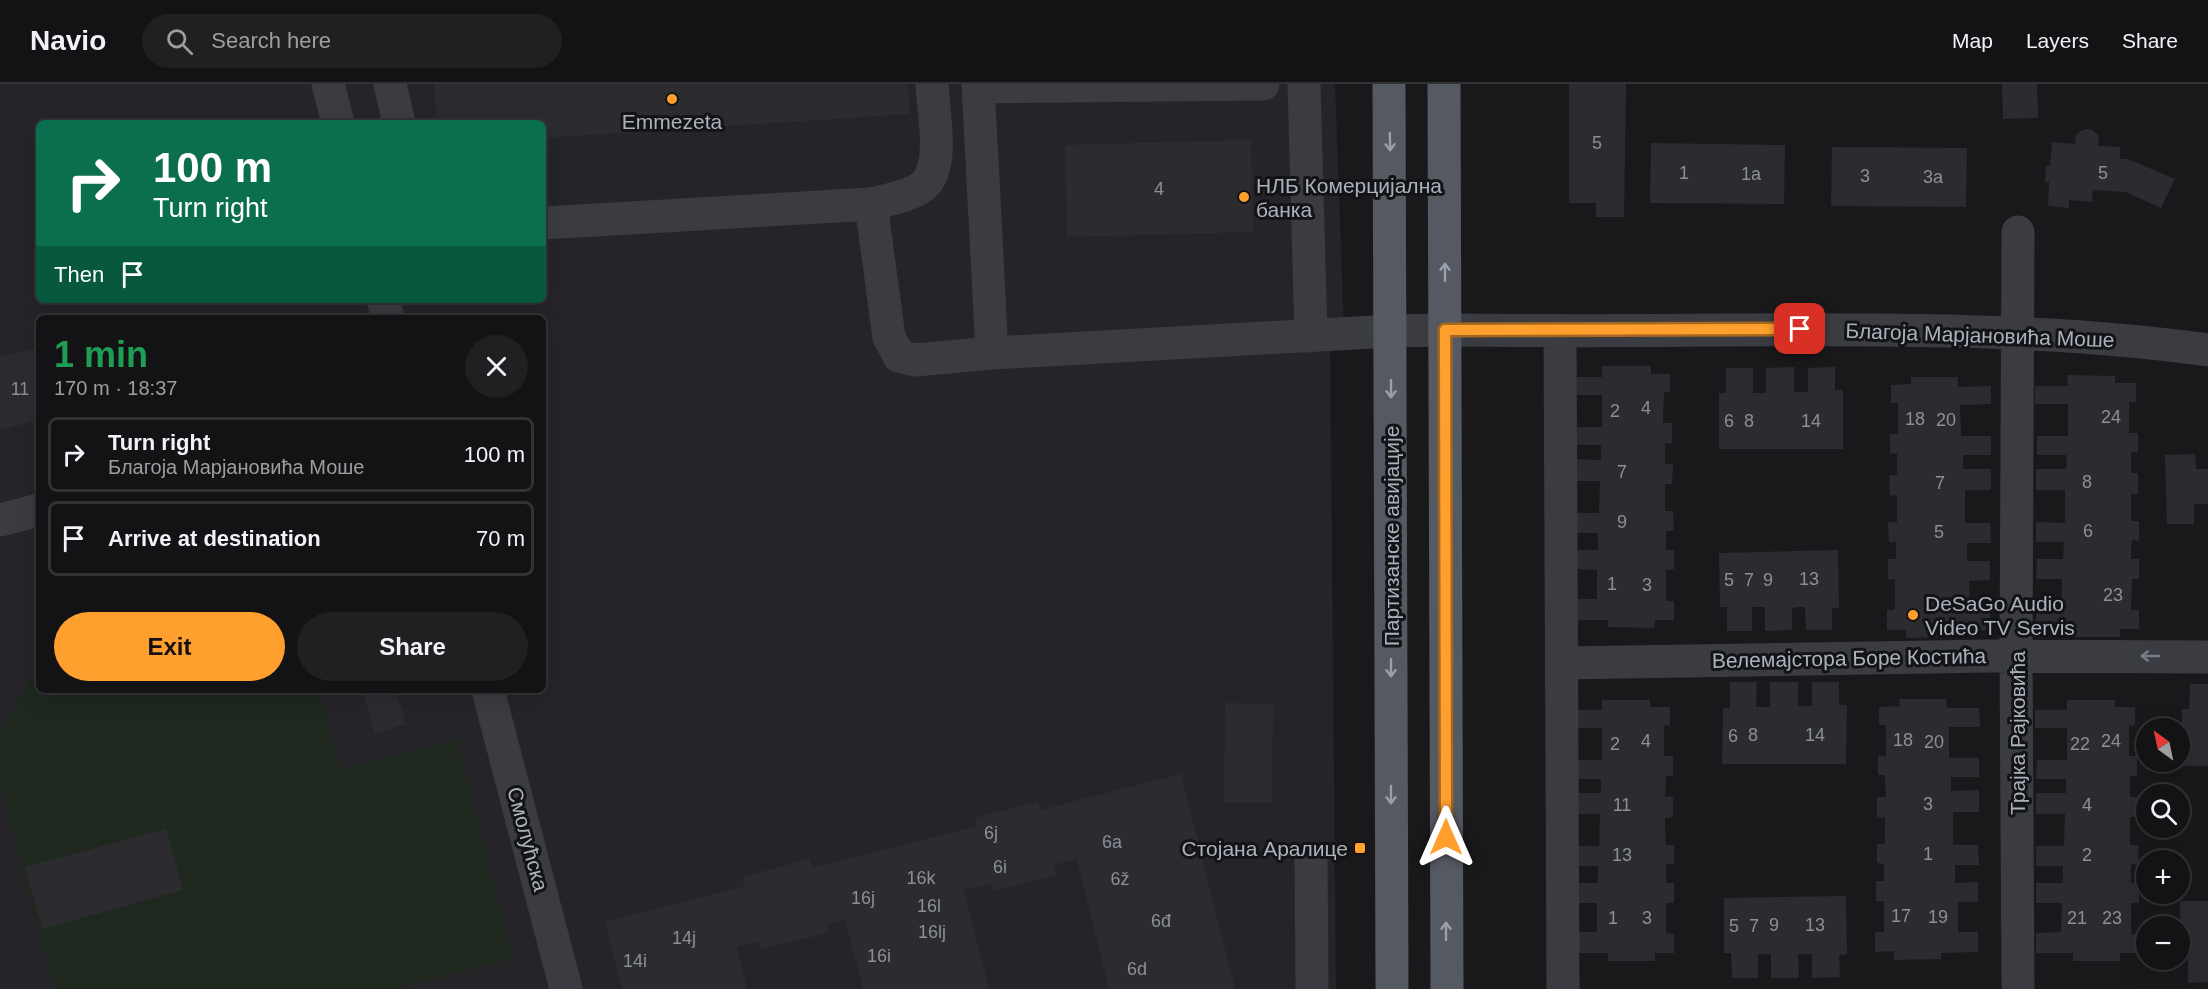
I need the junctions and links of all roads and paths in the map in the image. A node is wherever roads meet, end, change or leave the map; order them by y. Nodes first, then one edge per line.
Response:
1 (328, 84) edge
2 (390, 84) edge
3 (932, 84) edge
4 (1210, 84) edge
5 (1229, 84) edge
6 (1263, 84) edge
7 (1304, 84) edge
8 (1389, 84) edge
9 (1444, 84) edge
10 (1062, 85) edge
11 (978, 86) edge
12 (337, 120) edge
13 (398, 120) edge
14 (871, 204) junction
15 (546, 223) edge
16 (2018, 232) dead end
17 (1445, 330) junction
18 (1390, 331) junction
19 (1560, 332) junction
20 (2017, 333) junction
21 (1311, 336) junction
22 (2208, 350) edge
23 (993, 353) junction
24 (36, 511) edge
25 (0, 520) edge
26 (2016, 656) junction
27 (2208, 657) edge
28 (1562, 663) junction
29 (489, 693) edge
30 (1311, 860) dead end
31 (566, 989) edge
32 (1312, 989) edge
33 (1392, 989) edge
34 (1447, 989) edge
35 (1563, 989) edge
36 (2018, 989) edge

1 - 12 street
2 - 13 street
3 - 14 street
4 - 5 street
4 - 10 street
5 - 6 street
7 - 21 street
8 -> 18 main road, Партизанске авијације
17 -> 9 main road
10 - 11 street
11 - 23 street
14 - 15 street
14 - 23 street, Благоја Марјановића Моше
16 - 20 street, Трајка Рајковића
17 - 18 street, Благоја Марјановића Моше
17 - 19 street, Благоја Марјановића Моше
34 -> 17 main road
18 - 21 street, Благоја Марјановића Моше
18 -> 33 main road, Партизанске авијације
19 - 20 street, Благоја Марјановића Моше
19 - 28 street
20 - 22 street, Благоја Марјановића Моше
20 - 26 street, Трајка Рајковића
21 - 23 street, Благоја Марјановића Моше
24 - 25 street
27 -> 26 street, Велемајстора Боре Костића
26 - 28 street, Велемајстора Боре Костића
26 - 36 street, Трајка Рајковића
28 - 35 street
29 - 31 street, Смолућска
30 - 32 street

